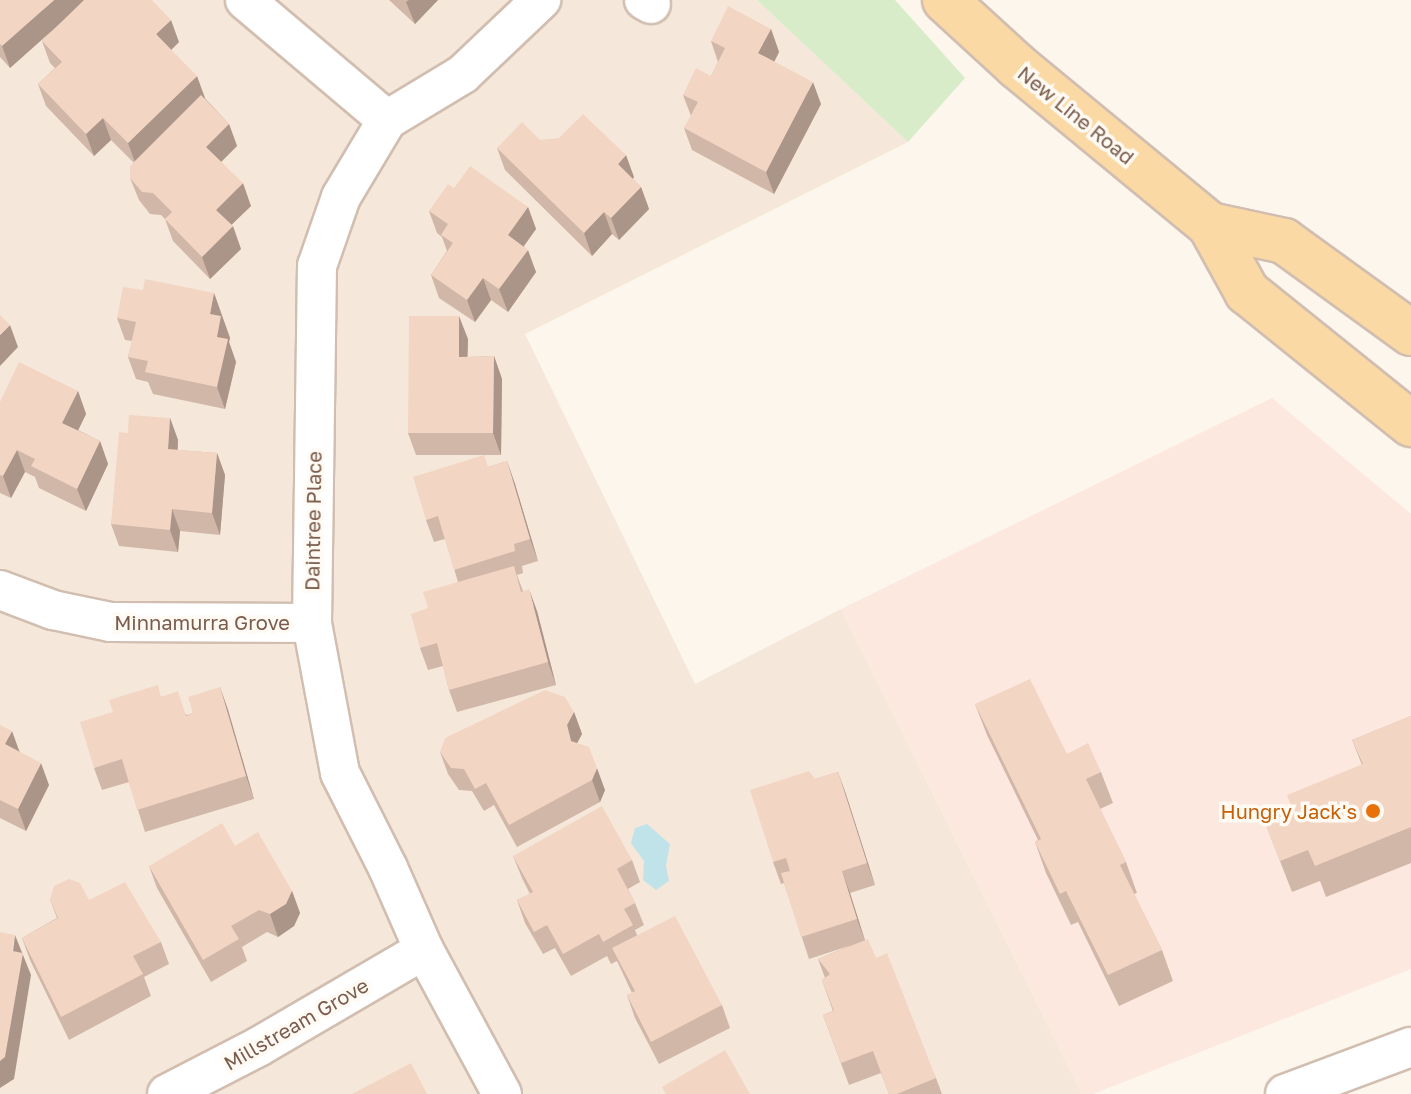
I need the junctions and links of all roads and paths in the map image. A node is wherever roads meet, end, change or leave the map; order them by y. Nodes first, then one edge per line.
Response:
1 (245, 0) edge
2 (541, 0) edge
3 (945, 0) edge
4 (387, 120) junction
5 (1210, 225) junction
6 (1411, 333) edge
7 (1411, 424) edge
8 (0, 590) edge
9 (312, 623) junction
10 (424, 950) junction
11 (1411, 1047) edge
12 (167, 1094) edge
13 (502, 1094) edge
14 (1285, 1094) edge

1 - 4 street
2 - 4 street, Daintree Place
3 - 5 main road, New Line Road
4 - 9 street, Daintree Place
5 - 6 main road, New Line Road
5 - 7 main road, New Line Road
8 - 9 street, Minnamurra Grove
9 - 10 street, Daintree Place
10 - 12 street, Millstream Grove
10 - 13 street, Daintree Place
11 - 14 street

